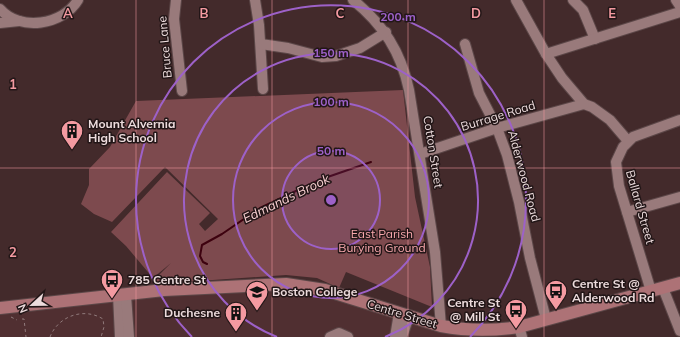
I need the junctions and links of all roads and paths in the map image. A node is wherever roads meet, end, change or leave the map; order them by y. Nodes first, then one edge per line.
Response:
1 (78, 0) edge
2 (176, 0) edge
3 (255, 0) edge
4 (353, 0) edge
5 (516, 0) edge
6 (573, 0) edge
7 (676, 0) edge
8 (680, 6) edge
9 (0, 9) edge
10 (680, 12) edge
11 (19, 21) junction
12 (0, 23) edge
13 (386, 32) junction
14 (595, 39) junction
15 (261, 44) junction
16 (465, 44) dead end
17 (546, 54) junction
18 (263, 89) dead end
19 (182, 91) dead end
20 (584, 104) junction
21 (680, 120) edge
22 (498, 128) junction
23 (628, 141) junction
24 (420, 154) junction
25 (680, 197) edge
26 (627, 212) junction
27 (680, 283) edge
28 (663, 288) junction
29 (651, 291) junction
30 (122, 295) junction
31 (4, 311) edge
32 (406, 316) junction
33 (22, 319) dead end
34 (546, 319) junction
35 (17, 320) dead end
36 (441, 326) junction
37 (680, 331) edge
38 (521, 332) edge
39 (26, 337) edge
40 (50, 337) edge
41 (101, 337) edge
42 (120, 337) edge
43 (129, 337) edge
44 (330, 337) edge
45 (348, 337) edge
46 (395, 337) edge
47 (402, 337) edge

1 - 11 street
2 - 19 street, Bruce Lane
3 - 15 street
4 - 13 street, Cotton Street
5 - 17 street
6 - 14 street
7 - 8 street
9 - 11 street
10 - 14 street
11 - 12 street
13 - 15 street
13 - 24 street, Cotton Street
14 - 17 street
15 - 18 street
16 - 22 street, Alderwood Road
17 - 20 street
20 - 22 street, Burrage Road
20 - 23 street
21 - 23 street, Ballard Street
22 - 24 street, Burrage Road
22 - 34 street, Alderwood Road
23 - 26 street, Ballard Street
24 - 36 street, Cotton Street
25 - 26 street
26 - 29 street, Ballard Street
27 - 28 main road, Centre Street
28 - 29 main road, Centre Street
28 - 37 street
29 - 34 main road, Centre Street
30 - 31 main road, Centre Street
30 - 32 main road, Centre Street
30 - 42 street
30 - 43 street
31 - 35 path
32 - 36 main road, Centre Street
32 - 46 street
32 - 47 street
33 - 39 path
34 - 38 main road, Centre Street
36 - 38 main road, Centre Street
40 - 41 path
44 - 45 street

